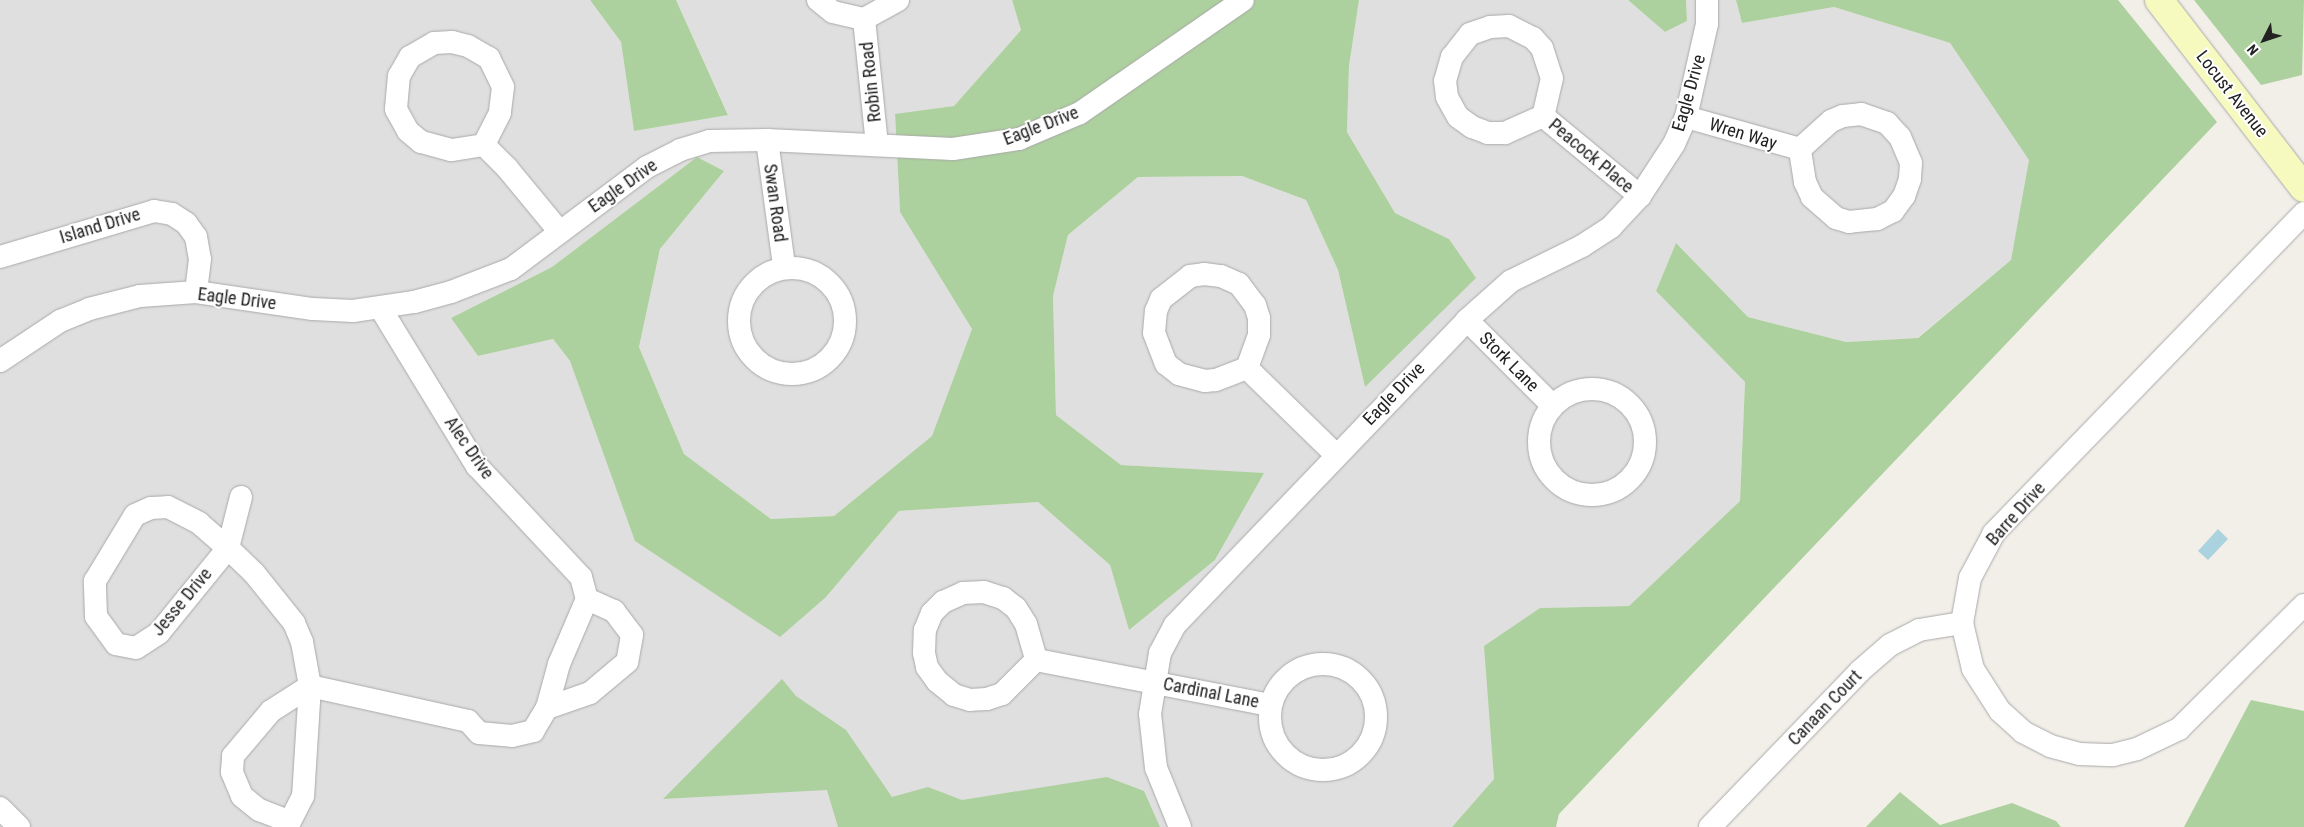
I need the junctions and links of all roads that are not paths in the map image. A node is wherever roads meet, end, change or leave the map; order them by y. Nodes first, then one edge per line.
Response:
1 (818, 0) edge
2 (898, 0) edge
3 (1243, 0) edge
4 (1707, 0) edge
5 (2159, 0) edge
6 (864, 18) junction
7 (1543, 116) junction
8 (1686, 116) junction
9 (767, 140) junction
10 (484, 145) junction
11 (877, 145) junction
12 (1800, 149) junction
13 (2304, 188) edge
14 (1640, 196) junction
15 (2304, 213) edge
16 (560, 232) junction
17 (0, 257) edge
18 (784, 266) junction
19 (196, 292) junction
20 (381, 309) junction
21 (1467, 320) junction
22 (0, 361) edge
23 (1247, 368) junction
24 (1552, 405) junction
25 (1335, 454) junction
26 (241, 497) dead end
27 (228, 548) junction
28 (587, 599) junction
29 (2304, 605) edge
30 (1962, 623) junction
31 (1036, 660) junction
32 (1153, 682) junction
33 (310, 686) junction
34 (1269, 704) junction
35 (547, 708) junction
36 (0, 808) edge
37 (287, 824) edge
38 (19, 827) edge
39 (1180, 827) edge
40 (1710, 827) edge

1 - 6 street, Robin Road
2 - 6 street, Robin Road
3 - 11 street, Eagle Drive
4 - 8 street, Eagle Drive
5 - 13 street, Locust Avenue
6 - 11 street, Robin Road
7 - 7 street, Peacock Place
7 - 14 street, Peacock Place
8 - 12 street, Wren Way
8 - 14 street, Eagle Drive
9 - 11 street, Eagle Drive
9 - 16 street, Eagle Drive
9 - 18 street, Swan Road
10 - 10 street
10 - 16 street
12 - 12 street, Wren Way
14 - 21 street, Eagle Drive
15 - 30 street, Barre Drive
16 - 20 street, Eagle Drive
17 - 19 street, Island Drive
18 - 18 street, Swan Road
19 - 20 street, Eagle Drive
19 - 22 street, Eagle Drive
20 - 28 street, Alec Drive
21 - 24 street, Stork Lane
21 - 25 street, Eagle Drive
23 - 23 street
23 - 25 street
24 - 24 street, Stork Lane
25 - 32 street, Eagle Drive
26 - 27 street
27 - 27 street, Jesse Drive
27 - 33 street, Jesse Drive
28 - 35 street
28 - 35 street
29 - 30 street, Barre Drive
30 - 40 street, Canaan Court
31 - 31 street
31 - 32 street, Cardinal Lane
32 - 34 street, Cardinal Lane
32 - 39 street, Eagle Drive
33 - 35 street
33 - 37 street, Jesse Drive
33 - 37 street
34 - 34 street, Cardinal Lane
36 - 38 street

